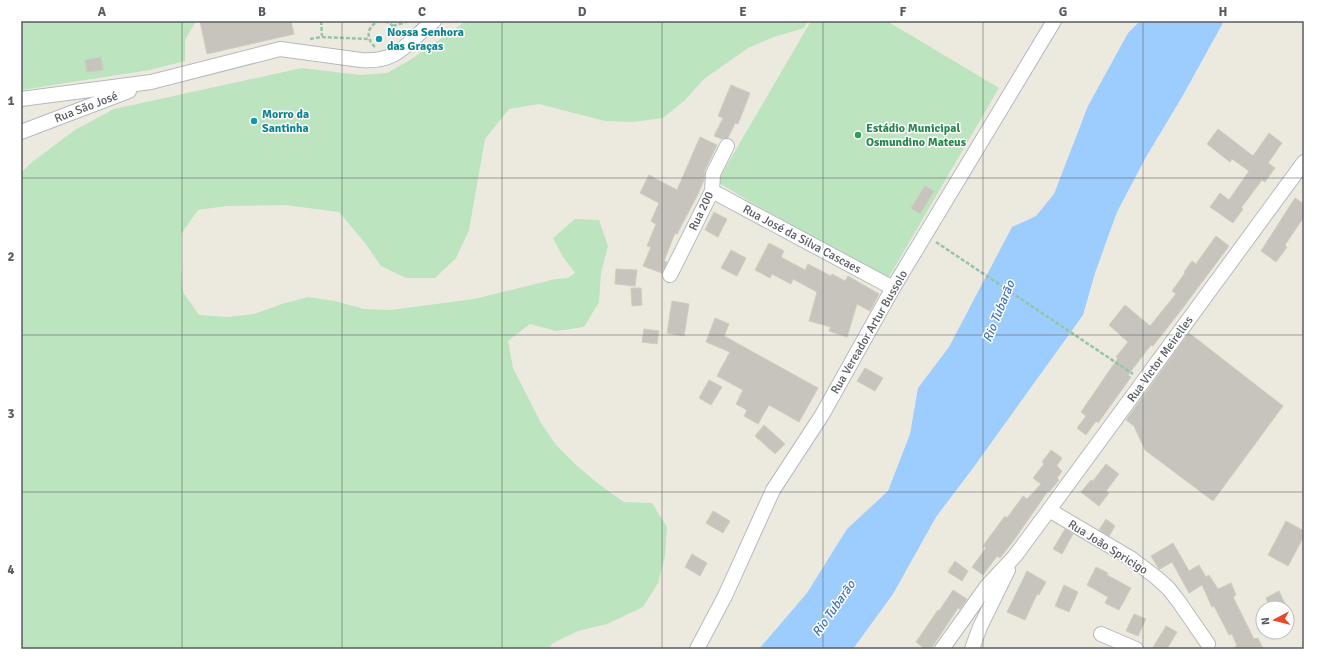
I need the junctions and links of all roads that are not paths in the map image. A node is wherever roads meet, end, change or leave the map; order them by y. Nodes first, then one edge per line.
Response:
1 (434, 21) edge
2 (1054, 21) edge
3 (151, 82) junction
4 (21, 99) edge
5 (21, 132) edge
6 (727, 146) dead end
7 (1304, 162) edge
8 (712, 191) junction
9 (670, 275) dead end
10 (893, 288) junction
11 (1049, 510) junction
12 (1015, 556) junction
13 (1101, 634) dead end
14 (1206, 647) edge
15 (697, 649) edge
16 (942, 649) edge
17 (972, 649) edge
18 (1136, 649) edge

1 - 3 street
2 - 10 street, Rua Vereador Artur Bussolo
3 - 4 street
3 - 5 street, Rua São José
6 - 8 street, Rua 200
7 - 11 street, Rua Victor Meirelles
8 - 9 street, Rua 200
8 - 10 street, Rua José da Silva Cascaes
10 - 15 street, Rua Vereador Artur Bussolo
11 - 12 street, Rua Victor Meirelles
11 - 14 street, Rua João Spricigo
12 - 16 street
12 - 17 street
13 - 18 street

